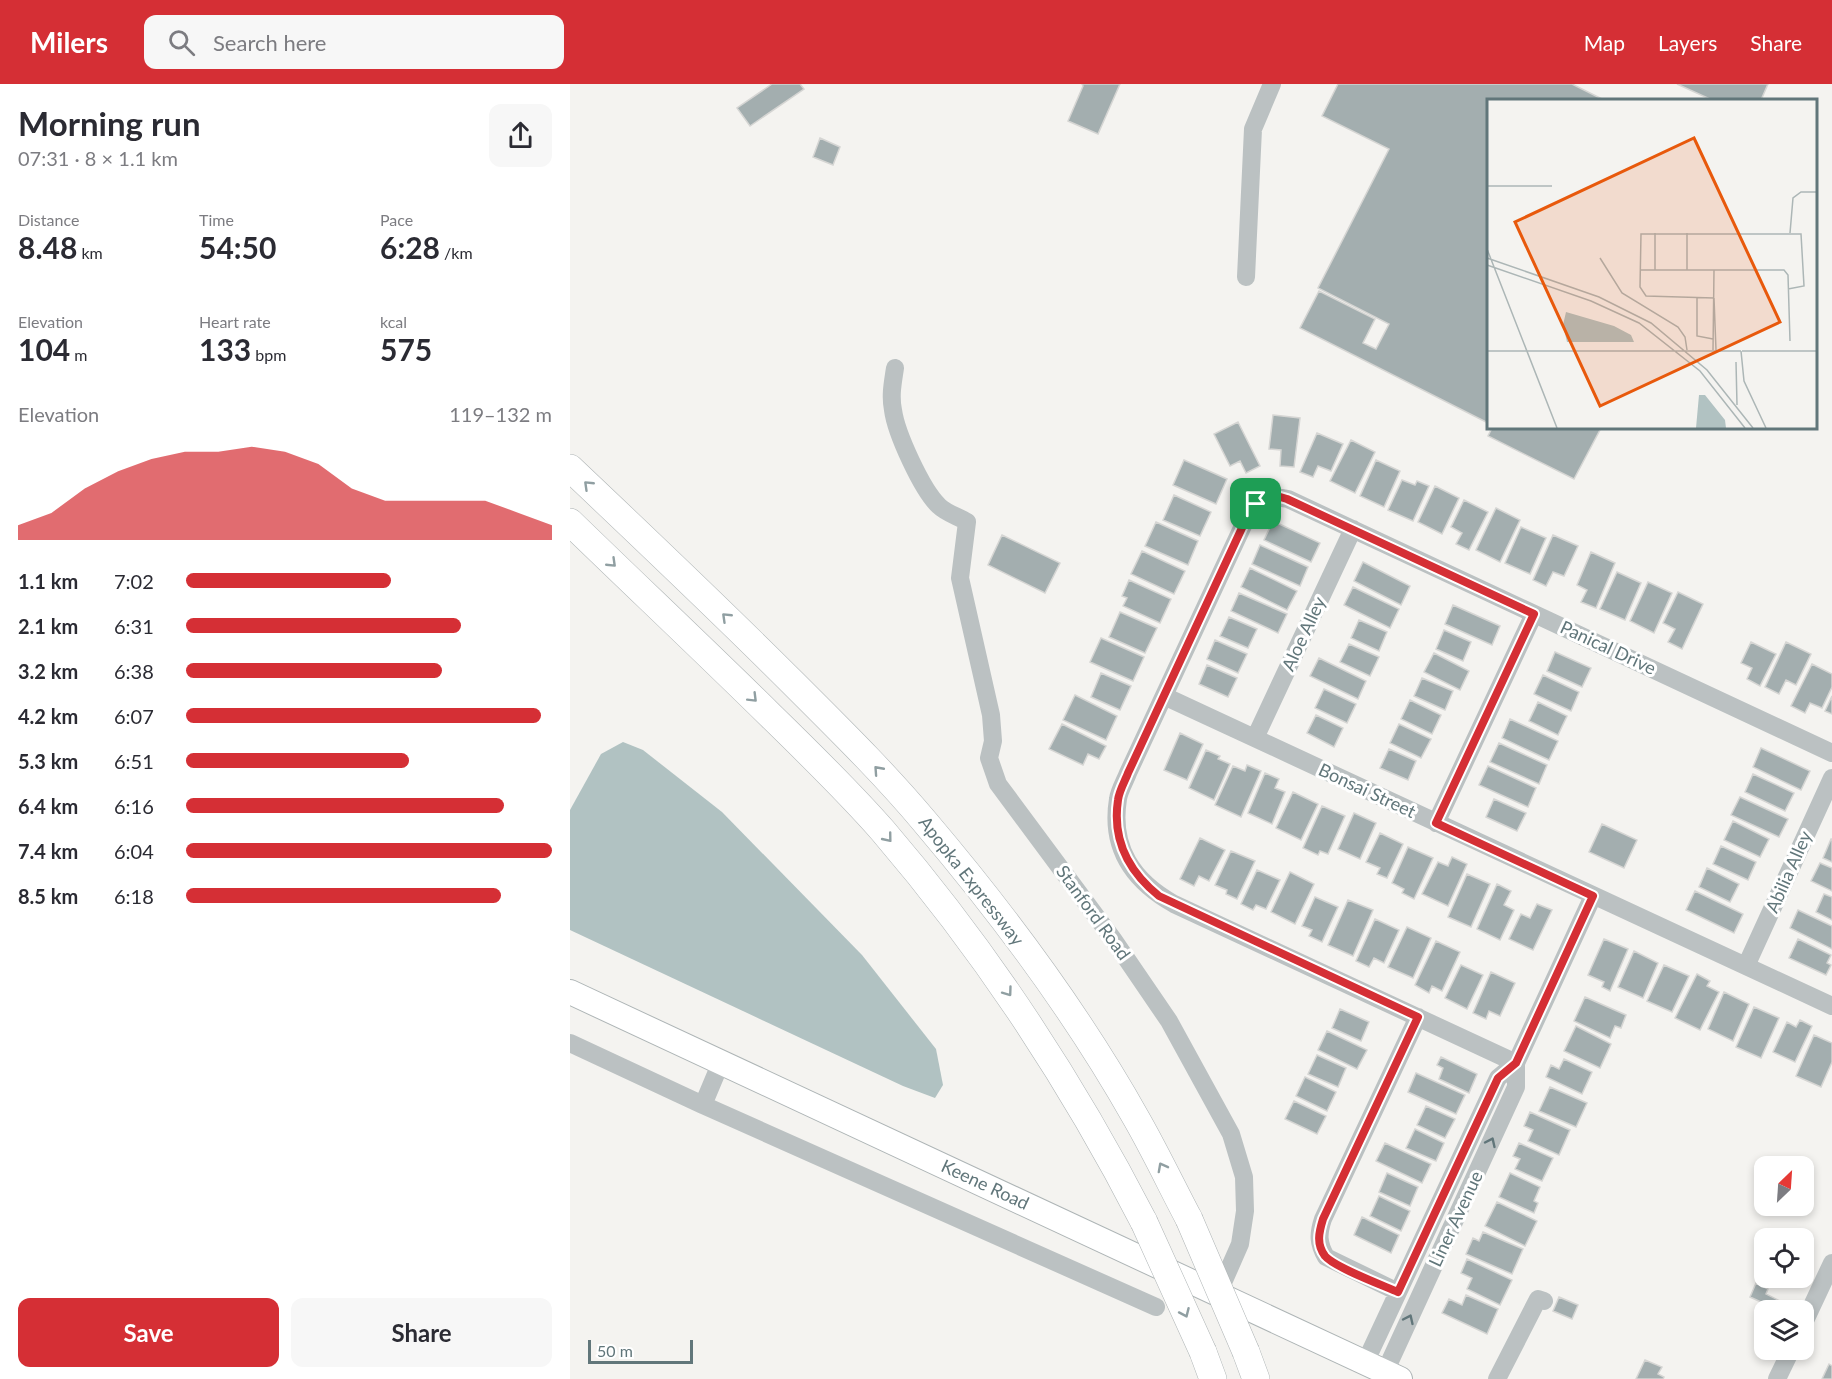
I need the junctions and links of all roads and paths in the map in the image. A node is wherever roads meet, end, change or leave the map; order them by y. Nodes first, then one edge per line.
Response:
1 (1272, 84) edge
2 (1246, 277) dead end
3 (895, 368) dead end
4 (570, 468) edge
5 (570, 522) edge
6 (1353, 529) junction
7 (1534, 614) junction
8 (1164, 696) junction
9 (1255, 738) junction
10 (1832, 753) edge
11 (1832, 778) edge
12 (1436, 823) junction
13 (1593, 896) junction
14 (1746, 966) junction
15 (570, 992) edge
16 (1832, 1006) edge
17 (1418, 1017) junction
18 (570, 1043) edge
19 (721, 1062) junction
20 (1516, 1063) junction
21 (703, 1105) junction
22 (1832, 1263) edge
23 (1398, 1292) junction
24 (1218, 1294) junction
25 (1814, 1301) edge
26 (1544, 1302) dead end
27 (1155, 1307) dead end
28 (1786, 1360) edge
29 (1383, 1371) edge
30 (1213, 1379) edge
31 (1256, 1379) edge
32 (1497, 1379) edge
33 (1777, 1379) edge

1 - 2 street
3 - 24 street, Stanford Road
31 -> 4 highway, Apopka Expressway, bridge
5 -> 30 highway, Apopka Expressway, bridge
6 - 7 street, Panical Drive
6 - 8 street, Panical Drive
6 - 9 street, Aloe Alley
7 - 10 street, Panical Drive
7 - 12 street
8 - 9 street, Bonsai Street
8 - 17 street, Panical Drive
9 - 12 street, Bonsai Street
11 - 14 street, Abilia Alley
12 - 13 street, Bonsai Street
13 - 14 street, Bonsai Street
13 - 20 street, Liner Avenue
14 - 16 street, Bonsai Street
15 - 19 main road, Keene Road
17 - 20 street, Panical Drive
17 - 23 street
18 - 21 street
19 - 21 street
19 - 24 main road, Keene Road
20 - 23 street, Liner Avenue
29 -> 20 street, Liner Avenue
21 - 27 street
22 - 25 street
23 - 29 street, Liner Avenue
24 - 29 main road, Keene Road
26 - 32 street
28 - 33 street

